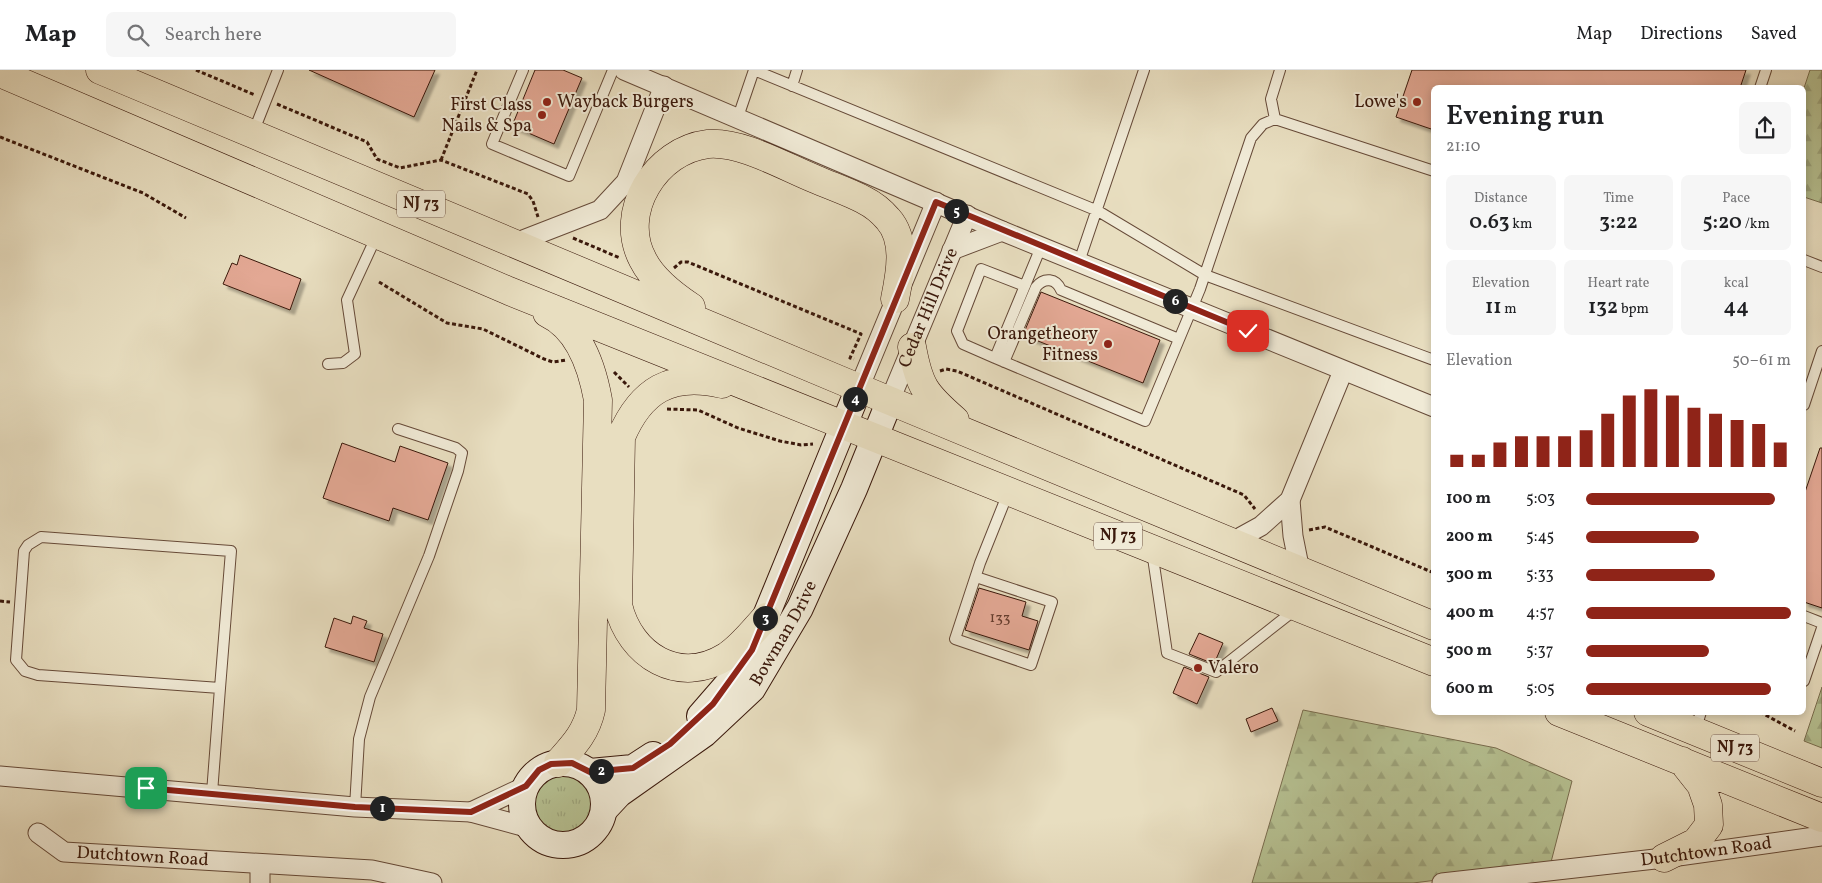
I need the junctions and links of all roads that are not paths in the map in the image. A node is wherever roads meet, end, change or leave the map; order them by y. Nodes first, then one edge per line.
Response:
1 (100, 70) edge
2 (278, 70) edge
3 (523, 70) edge
4 (613, 70) edge
5 (624, 70) edge
6 (754, 70) edge
7 (797, 70) edge
8 (1144, 70) edge
9 (1280, 70) edge
10 (1766, 70) edge
11 (0, 73) edge
12 (1761, 85) edge
13 (664, 86) junction
14 (792, 86) junction
15 (738, 117) junction
16 (1275, 119) junction
17 (253, 134) junction
18 (1431, 170) edge
19 (936, 202) junction
20 (1098, 211) junction
21 (966, 215) junction
22 (1002, 231) junction
23 (378, 234) junction
24 (515, 243) junction
25 (1041, 247) junction
26 (952, 250) junction
27 (1806, 261) edge
28 (1079, 262) junction
29 (1822, 267) edge
30 (1031, 271) junction
31 (1205, 276) junction
32 (1052, 280) junction
33 (1025, 286) junction
34 (509, 291) junction
35 (896, 299) junction
36 (1192, 309) junction
37 (727, 333) junction
38 (1179, 339) junction
39 (912, 347) junction
40 (1822, 351) edge
41 (1431, 359) edge
42 (1000, 360) junction
43 (328, 364) dead end
44 (1343, 371) junction
45 (859, 388) junction
46 (1806, 399) edge
47 (890, 400) junction
48 (782, 401) junction
49 (1431, 405) edge
50 (844, 426) junction
51 (398, 429) dead end
52 (969, 432) junction
53 (874, 439) junction
54 (1008, 492) junction
55 (1290, 500) junction
56 (1232, 542) junction
57 (1152, 550) junction
58 (1300, 571) junction
59 (976, 577) junction
60 (1297, 608) junction
61 (766, 617) junction
62 (1806, 617) edge
63 (1822, 623) edge
64 (1431, 625) edge
65 (1822, 628) edge
66 (1431, 661) edge
67 (1806, 675) edge
68 (220, 688) junction
69 (1567, 715) edge
70 (1663, 715) edge
71 (1697, 722) edge
72 (1682, 761) junction
73 (558, 763) junction
74 (590, 772) junction
75 (0, 776) edge
76 (1822, 783) edge
77 (526, 786) junction
78 (212, 793) junction
79 (355, 807) junction
80 (604, 810) junction
81 (471, 812) junction
82 (1822, 818) edge
83 (530, 828) junction
84 (38, 833) dead end
85 (1822, 836) edge
86 (1664, 858) junction
87 (260, 864) junction
88 (1534, 878) edge
89 (260, 883) edge
90 (432, 883) edge
91 (1442, 883) edge

1 - 17 highway, NJ 73
2 - 17 lane
3 - 4 lane
5 - 13 street
6 - 14 lane
6 - 15 lane
7 - 14 lane
8 - 20 lane
9 - 16 lane
10 - 12 lane
11 - 23 highway, NJ 73
13 - 15 street
13 - 24 street
14 - 20 lane
15 - 19 street
16 - 18 lane
16 - 31 lane
17 - 24 highway, NJ 73
19 - 21 street
19 - 35 street, Cedar Hill Drive
20 - 28 lane
20 - 31 lane
21 - 22 street
21 - 26 street, Cedar Hill Drive
22 - 25 street
22 - 26 street
23 - 34 highway, NJ 73
23 - 43 lane
24 - 37 highway, NJ 73
25 - 28 street
25 - 30 lane
26 - 39 street, Cedar Hill Drive
27 - 29 lane
28 - 36 street
30 - 32 lane
30 - 33 lane
31 - 36 lane
31 - 41 lane
32 - 38 lane
32 - 42 lane
33 - 42 lane
33 - 42 lane
34 - 48 highway, NJ 73
34 - 73 highway
35 - 37 highway
35 - 45 street, Cedar Hill Drive
36 - 38 lane
36 - 44 street
37 - 45 highway, NJ 73
38 - 42 lane
39 - 47 street, Cedar Hill Drive
39 - 52 highway
40 - 46 lane
44 - 49 street
44 - 55 street
45 - 47 highway, NJ 73
45 - 50 street, Bowman Drive
47 - 52 highway, NJ 73
47 - 53 street, Bowman Drive
48 - 50 highway, NJ 73
48 - 61 highway
50 - 53 highway, NJ 73
50 - 61 street, Bowman Drive
51 - 79 lane
52 - 56 highway, NJ 73
53 - 54 highway, NJ 73
53 - 80 street, Bowman Drive
54 - 57 highway, NJ 73
54 - 59 lane
55 - 56 street
55 - 58 street
56 - 58 highway, NJ 73
57 - 60 highway, NJ 73
57 - 60 lane
58 - 64 highway, NJ 73
59 - 59 lane
60 - 66 highway, NJ 73
61 - 74 street, Bowman Drive
62 - 63 lane
65 - 67 lane
68 - 68 lane
68 - 78 lane
69 - 72 highway, NJ 73
70 - 71 highway, NJ 73
71 - 76 highway, NJ 73
72 - 82 highway, NJ 73
72 - 86 highway
73 - 74 street
73 - 77 street
74 - 80 street
75 - 78 street
77 - 81 street
77 - 83 street
78 - 79 street
79 - 81 street
80 - 83 street
81 - 83 street
84 - 87 street, Dutchtown Road
85 - 86 street, Dutchtown Road
86 - 88 street, Dutchtown Road
87 - 89 street
87 - 90 street, Dutchtown Road
88 - 91 street, Dutchtown Road

